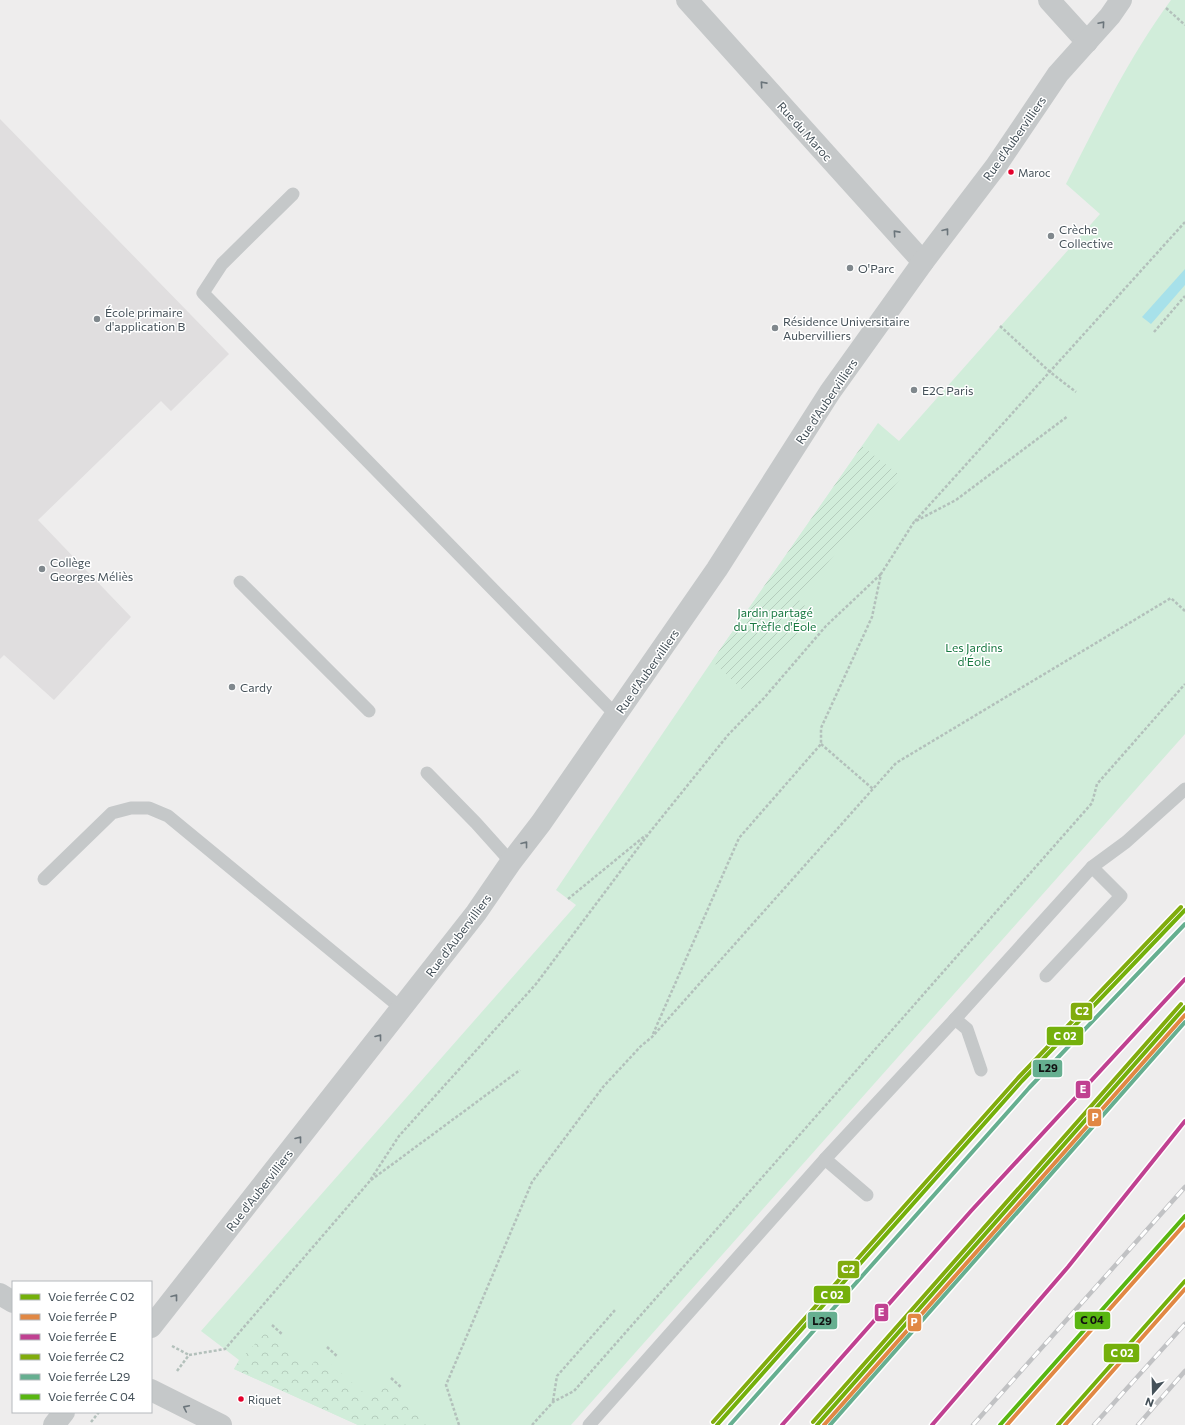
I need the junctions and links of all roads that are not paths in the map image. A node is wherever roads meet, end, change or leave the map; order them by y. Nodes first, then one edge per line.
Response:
1 (687, 0) edge
2 (1049, 0) edge
3 (1121, 0) edge
4 (1087, 42) junction
5 (293, 194) dead end
6 (923, 262) junction
7 (240, 582) dead end
8 (369, 710) dead end
9 (616, 715) junction
10 (427, 773) dead end
11 (1185, 789) edge
12 (511, 862) junction
13 (1092, 866) junction
14 (44, 879) dead end
15 (1046, 976) dead end
16 (401, 1008) junction
17 (955, 1019) junction
18 (981, 1070) dead end
19 (825, 1159) junction
20 (867, 1196) dead end
21 (0, 1294) edge
22 (12, 1301) edge
23 (152, 1326) edge
24 (152, 1390) edge
25 (63, 1413) edge
26 (54, 1425) edge
27 (221, 1425) edge
28 (589, 1425) edge

6 -> 1 street, Rue du Maroc
2 - 4 street
4 -> 3 street, Rue d'Aubervilliers
6 -> 4 street, Rue d'Aubervilliers
5 - 9 lane
6 - 9 street, Rue d'Aubervilliers
7 - 8 lane
12 -> 9 street, Rue d'Aubervilliers
10 - 12 lane
11 - 13 lane
12 - 16 street, Rue d'Aubervilliers
13 - 15 lane
13 - 17 lane
14 - 16 lane
23 -> 16 street, Rue d'Aubervilliers
17 - 18 lane
17 - 19 lane
19 - 20 lane
19 - 28 lane
21 - 22 street
27 -> 24 street
25 - 26 street

